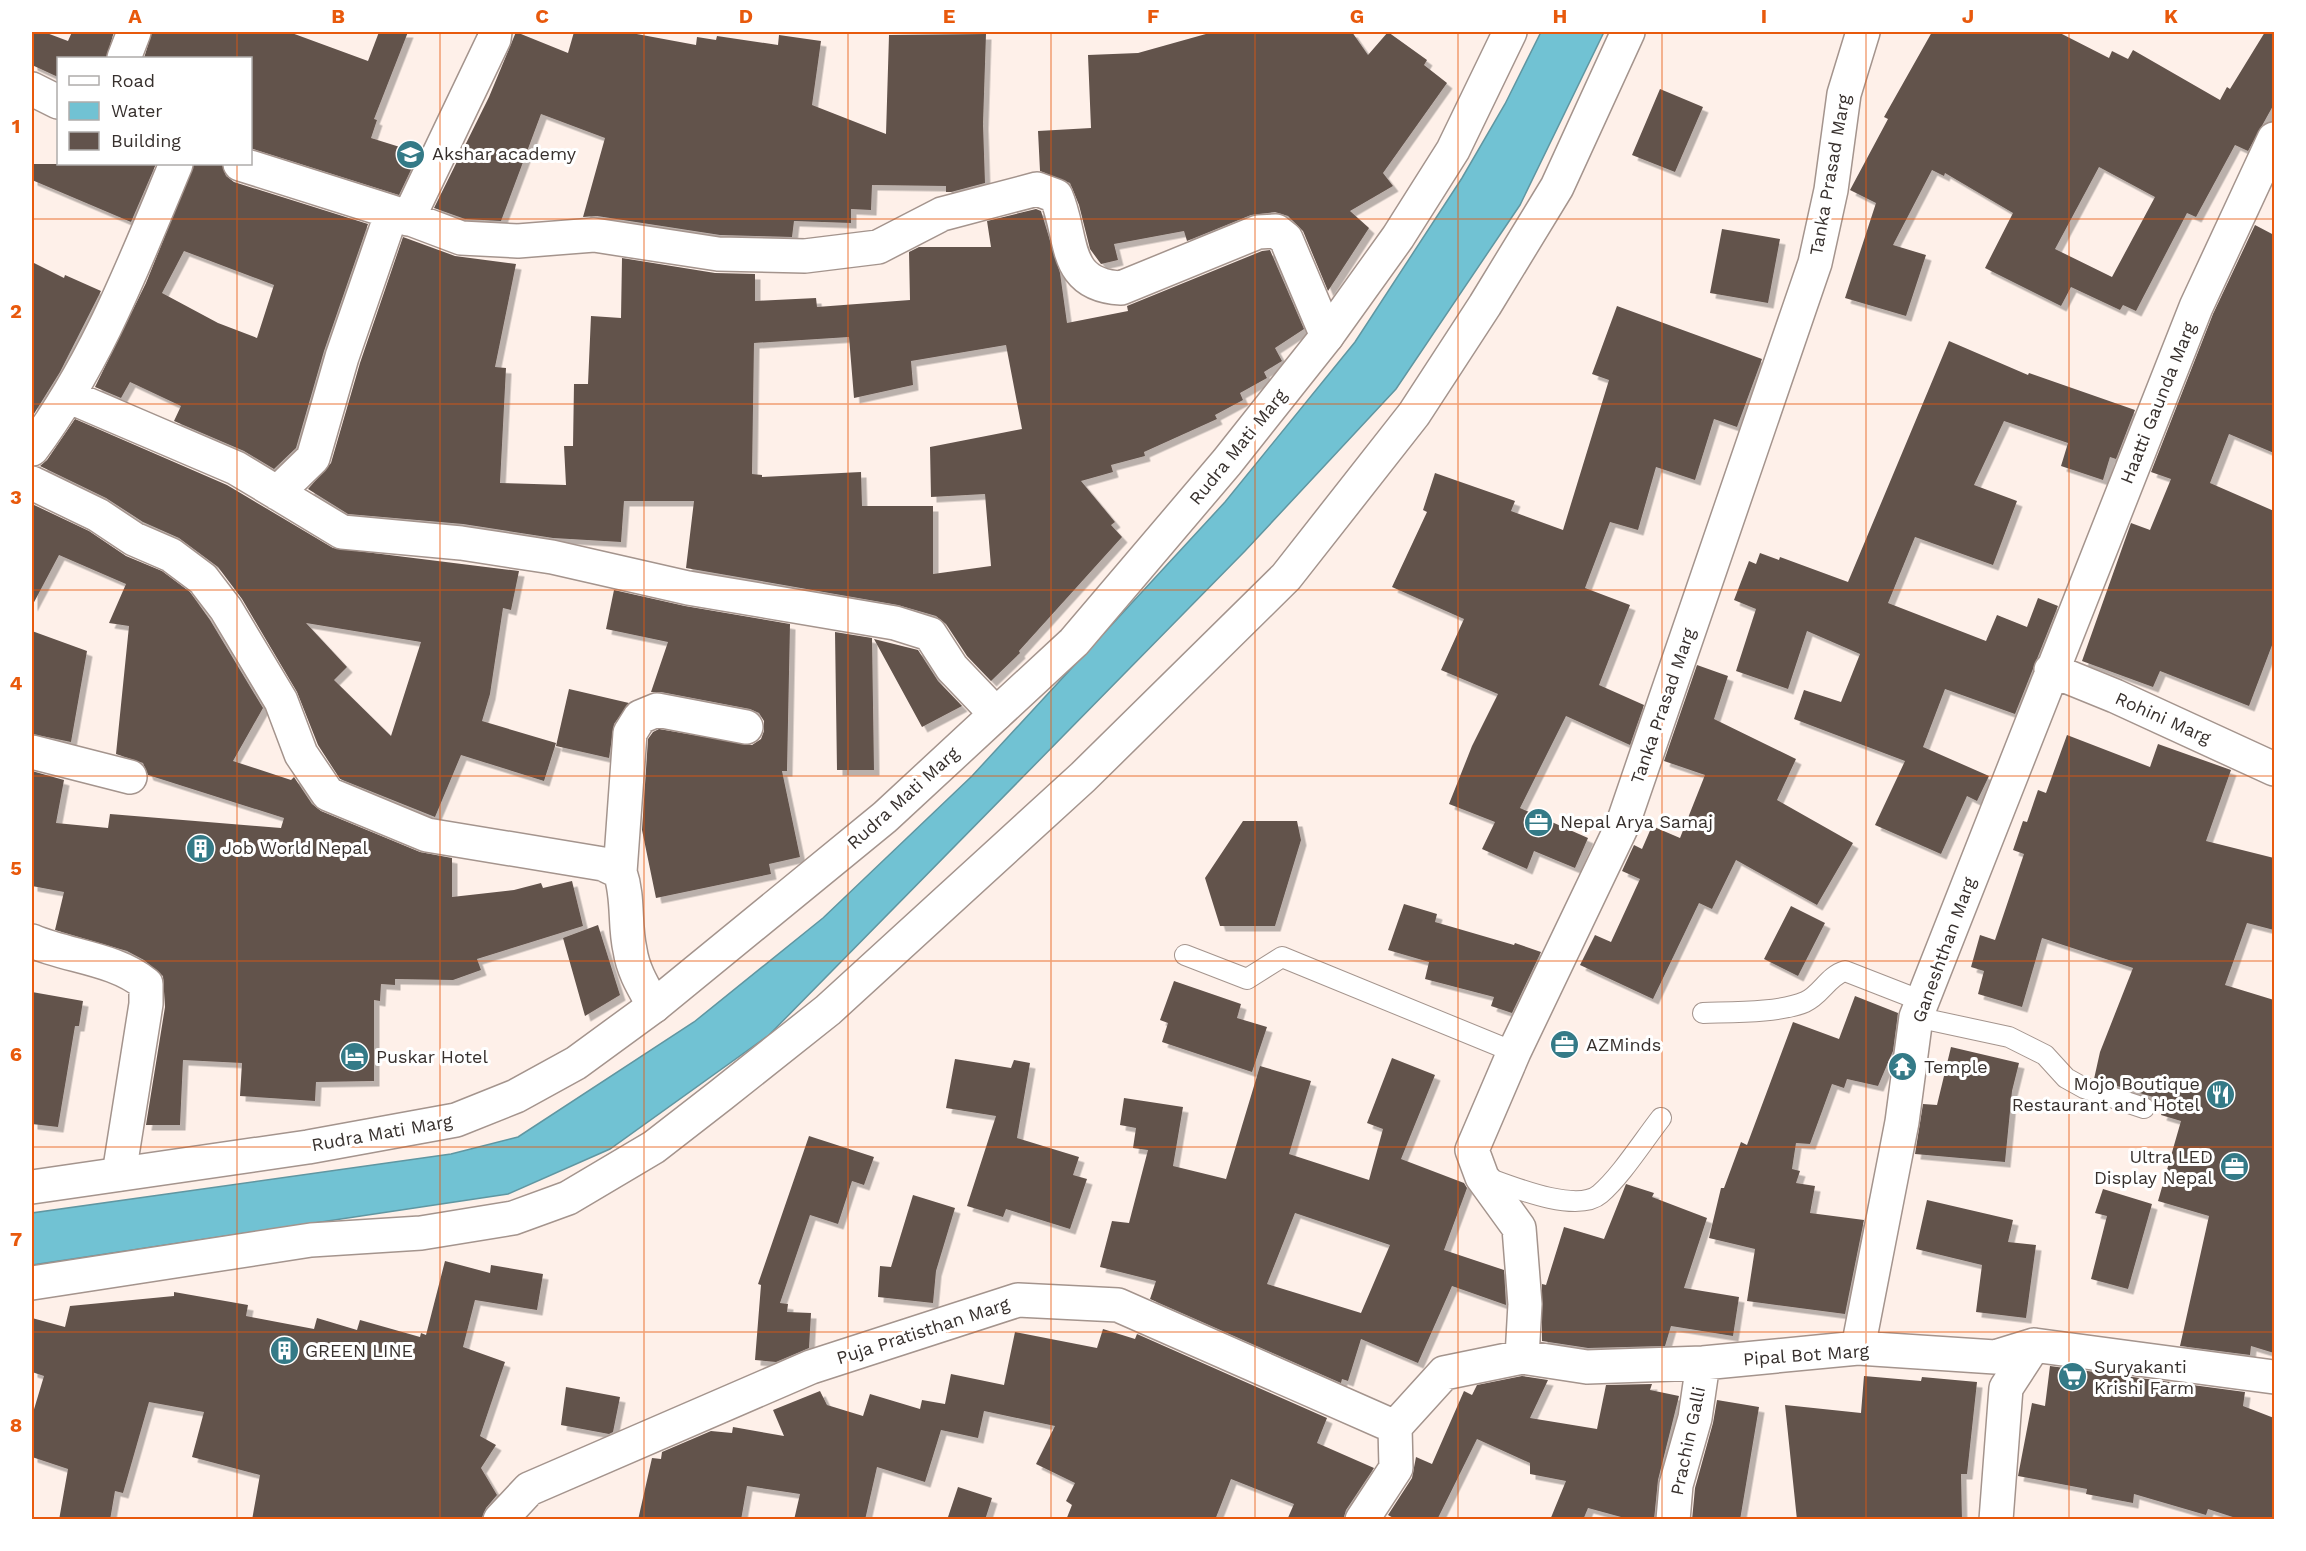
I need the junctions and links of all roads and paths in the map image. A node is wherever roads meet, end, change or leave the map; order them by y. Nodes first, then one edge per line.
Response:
1 (134, 32) edge
2 (495, 32) edge
3 (1510, 32) edge
4 (1628, 32) edge
5 (1863, 32) edge
6 (124, 57) edge
7 (32, 89) edge
8 (57, 102) edge
9 (2274, 139) edge
10 (176, 165) edge
11 (243, 165) edge
12 (400, 216) junction
13 (1327, 336) junction
14 (68, 396) junction
15 (32, 449) edge
16 (32, 483) edge
17 (277, 493) junction
18 (2051, 670) junction
19 (996, 714) junction
20 (746, 727) dead end
21 (32, 752) edge
22 (2274, 768) edge
23 (130, 777) dead end
24 (620, 872) junction
25 (33, 945) edge
26 (1185, 955) dead end
27 (654, 1006) junction
28 (1919, 1009) junction
29 (1703, 1014) dead end
30 (1514, 1052) junction
31 (2144, 1108) dead end
32 (1661, 1118) dead end
33 (119, 1174) junction
34 (1482, 1176) junction
35 (32, 1187) edge
36 (32, 1282) edge
37 (2034, 1345) junction
38 (1858, 1348) junction
39 (1522, 1357) junction
40 (1703, 1363) junction
41 (2274, 1377) edge
42 (1395, 1426) junction
43 (500, 1520) edge
44 (1362, 1520) edge
45 (1673, 1520) edge
46 (1996, 1520) edge

1 - 6 street
2 - 12 street
3 - 13 street, Rudra Mati Marg
4 - 36 street
5 - 30 street, Tanka Prasad Marg
7 - 8 street
9 - 18 street, Haatti Gaunda Marg
10 - 14 street
11 - 12 street
12 - 13 street
12 - 17 street
13 - 19 street, Rudra Mati Marg
14 - 15 street
14 - 17 street
16 - 24 street
17 - 19 street
18 - 22 street, Rohini Marg
18 - 28 street, Ganeshthan Marg
19 - 27 street, Rudra Mati Marg
20 - 24 street
21 - 23 street
24 - 27 street
25 - 33 street
26 - 30 lane
27 - 33 street, Rudra Mati Marg
28 - 29 lane
28 - 31 lane
28 - 38 street, Ganeshthan Marg
30 - 34 street, Tanka Prasad Marg
32 - 34 lane
33 - 35 street, Rudra Mati Marg
34 - 39 street, Tanka Prasad Marg
37 - 38 street, Pipal Bot Marg
37 - 41 street, Pipal Bot Marg
37 - 46 street
38 - 40 street, Pipal Bot Marg
39 - 40 street, Pipal Bot Marg
39 - 42 street, Pipal Bot Marg
40 - 45 street, Prachin Galli
42 - 43 street, Puja Pratisthan Marg
42 - 44 street

